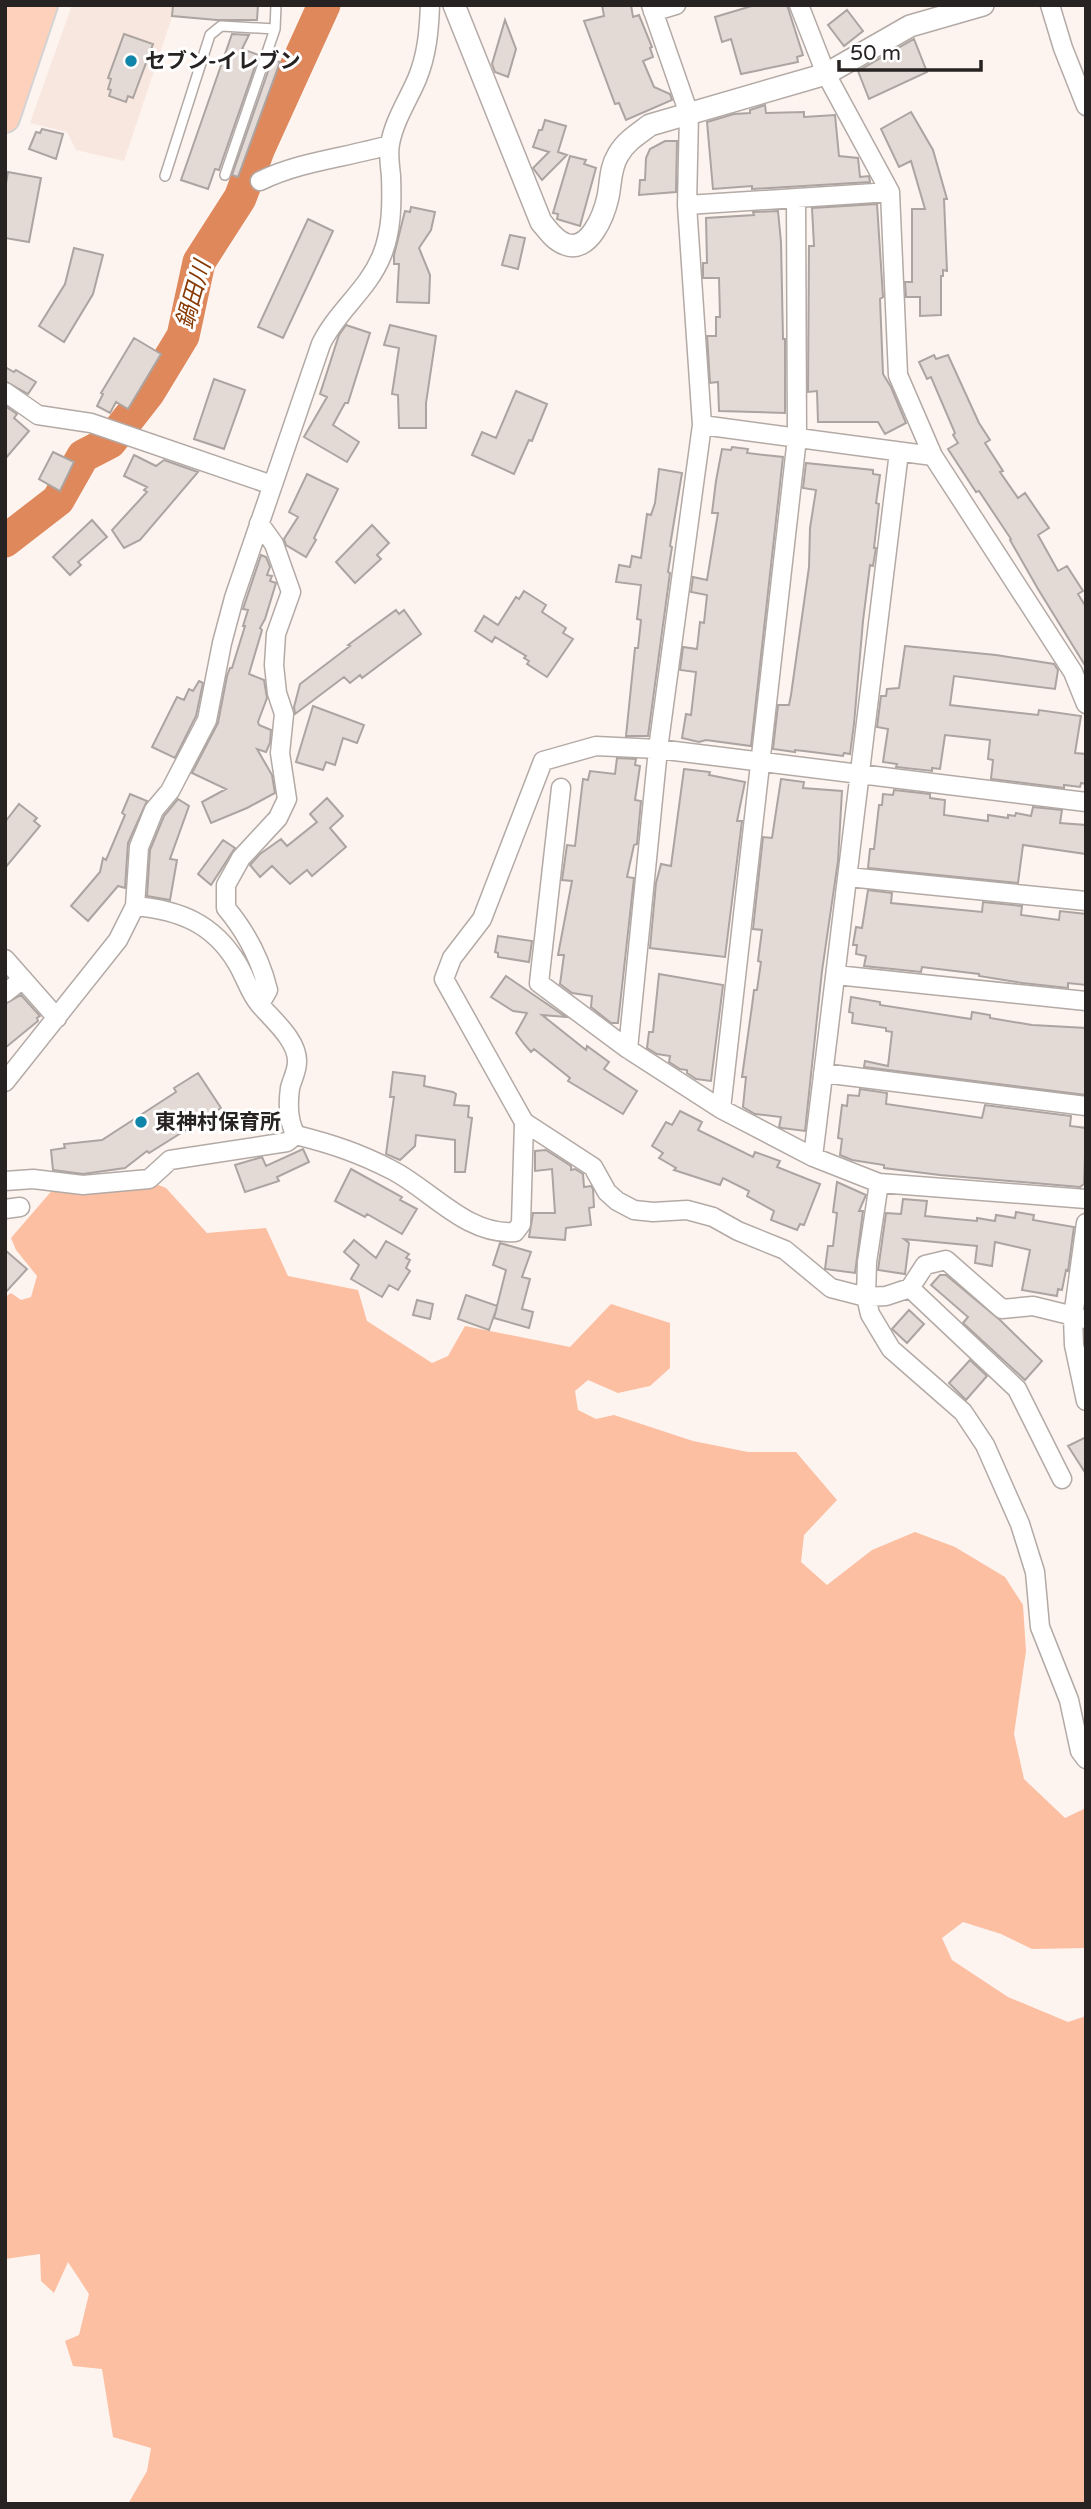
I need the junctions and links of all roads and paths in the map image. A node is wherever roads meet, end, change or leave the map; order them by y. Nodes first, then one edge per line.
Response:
1 (21, 5) edge
2 (43, 5) edge
3 (276, 5) edge
4 (429, 5) edge
5 (454, 5) edge
6 (677, 5) edge
7 (799, 5) edge
8 (983, 5) edge
9 (1050, 5) edge
10 (652, 8) edge
11 (275, 29) junction
12 (5, 61) edge
13 (826, 74) junction
14 (1086, 106) edge
15 (689, 114) junction
16 (5, 118) edge
17 (389, 145) junction
18 (225, 174) dead end
19 (165, 176) dead end
20 (260, 181) dead end
21 (890, 192) junction
22 (796, 198) junction
23 (687, 205) junction
24 (5, 392) edge
25 (702, 425) junction
26 (797, 438) junction
27 (899, 452) junction
28 (933, 456) junction
29 (272, 485) junction
30 (259, 523) junction
31 (1086, 704) edge
32 (658, 749) junction
33 (761, 762) junction
34 (860, 774) junction
35 (561, 788) dead end
36 (1086, 802) edge
37 (848, 877) junction
38 (1086, 901) edge
39 (135, 906) junction
40 (5, 959) edge
41 (836, 975) junction
42 (23, 979) junction
43 (5, 993) edge
44 (1086, 1001) edge
45 (260, 1004) junction
46 (57, 1018) junction
47 (628, 1049) junction
48 (824, 1073) junction
49 (5, 1082) edge
50 (1086, 1106) edge
51 (721, 1109) junction
52 (524, 1122) junction
53 (296, 1135) junction
54 (813, 1157) junction
55 (5, 1181) edge
56 (879, 1183) junction
57 (1086, 1199) edge
58 (1086, 1223) edge
59 (910, 1288) junction
60 (866, 1297) junction
61 (1080, 1318) edge
62 (1086, 1401) edge
63 (1062, 1479) dead end
64 (1086, 1759) edge

1 - 12 main road
2 - 16 main road
3 - 11 lane
4 - 17 street
5 - 15 street
6 - 10 street
7 - 13 street
8 - 13 street
9 - 14 street
10 - 15 street
11 - 18 lane
11 - 19 lane
13 - 15 street
13 - 21 street
15 - 23 street
17 - 20 street
17 - 29 street
21 - 22 street
21 - 28 street
22 - 23 street
22 - 26 street
23 - 25 street
24 - 29 street
25 - 26 street
25 - 32 street
26 - 27 street
26 - 33 street
27 - 28 street
27 - 34 street
28 - 31 street
29 - 30 street
30 - 39 street
30 - 45 street
32 - 33 street
32 - 47 street
32 - 52 street
33 - 34 street
33 - 51 street
34 - 36 street
34 - 37 street
35 - 47 street
37 - 38 street
37 - 41 street
39 - 45 street
39 - 46 street
40 - 42 street
41 - 44 street
41 - 48 street
42 - 43 street
42 - 46 street
45 - 53 street
46 - 49 street
47 - 51 street
48 - 50 street
48 - 54 street
51 - 54 street
52 - 53 street
52 - 60 street
53 - 55 street
54 - 56 street
56 - 57 street
56 - 60 street
58 - 61 street
59 - 60 street
59 - 61 street
59 - 63 street
60 - 64 street
61 - 62 street

